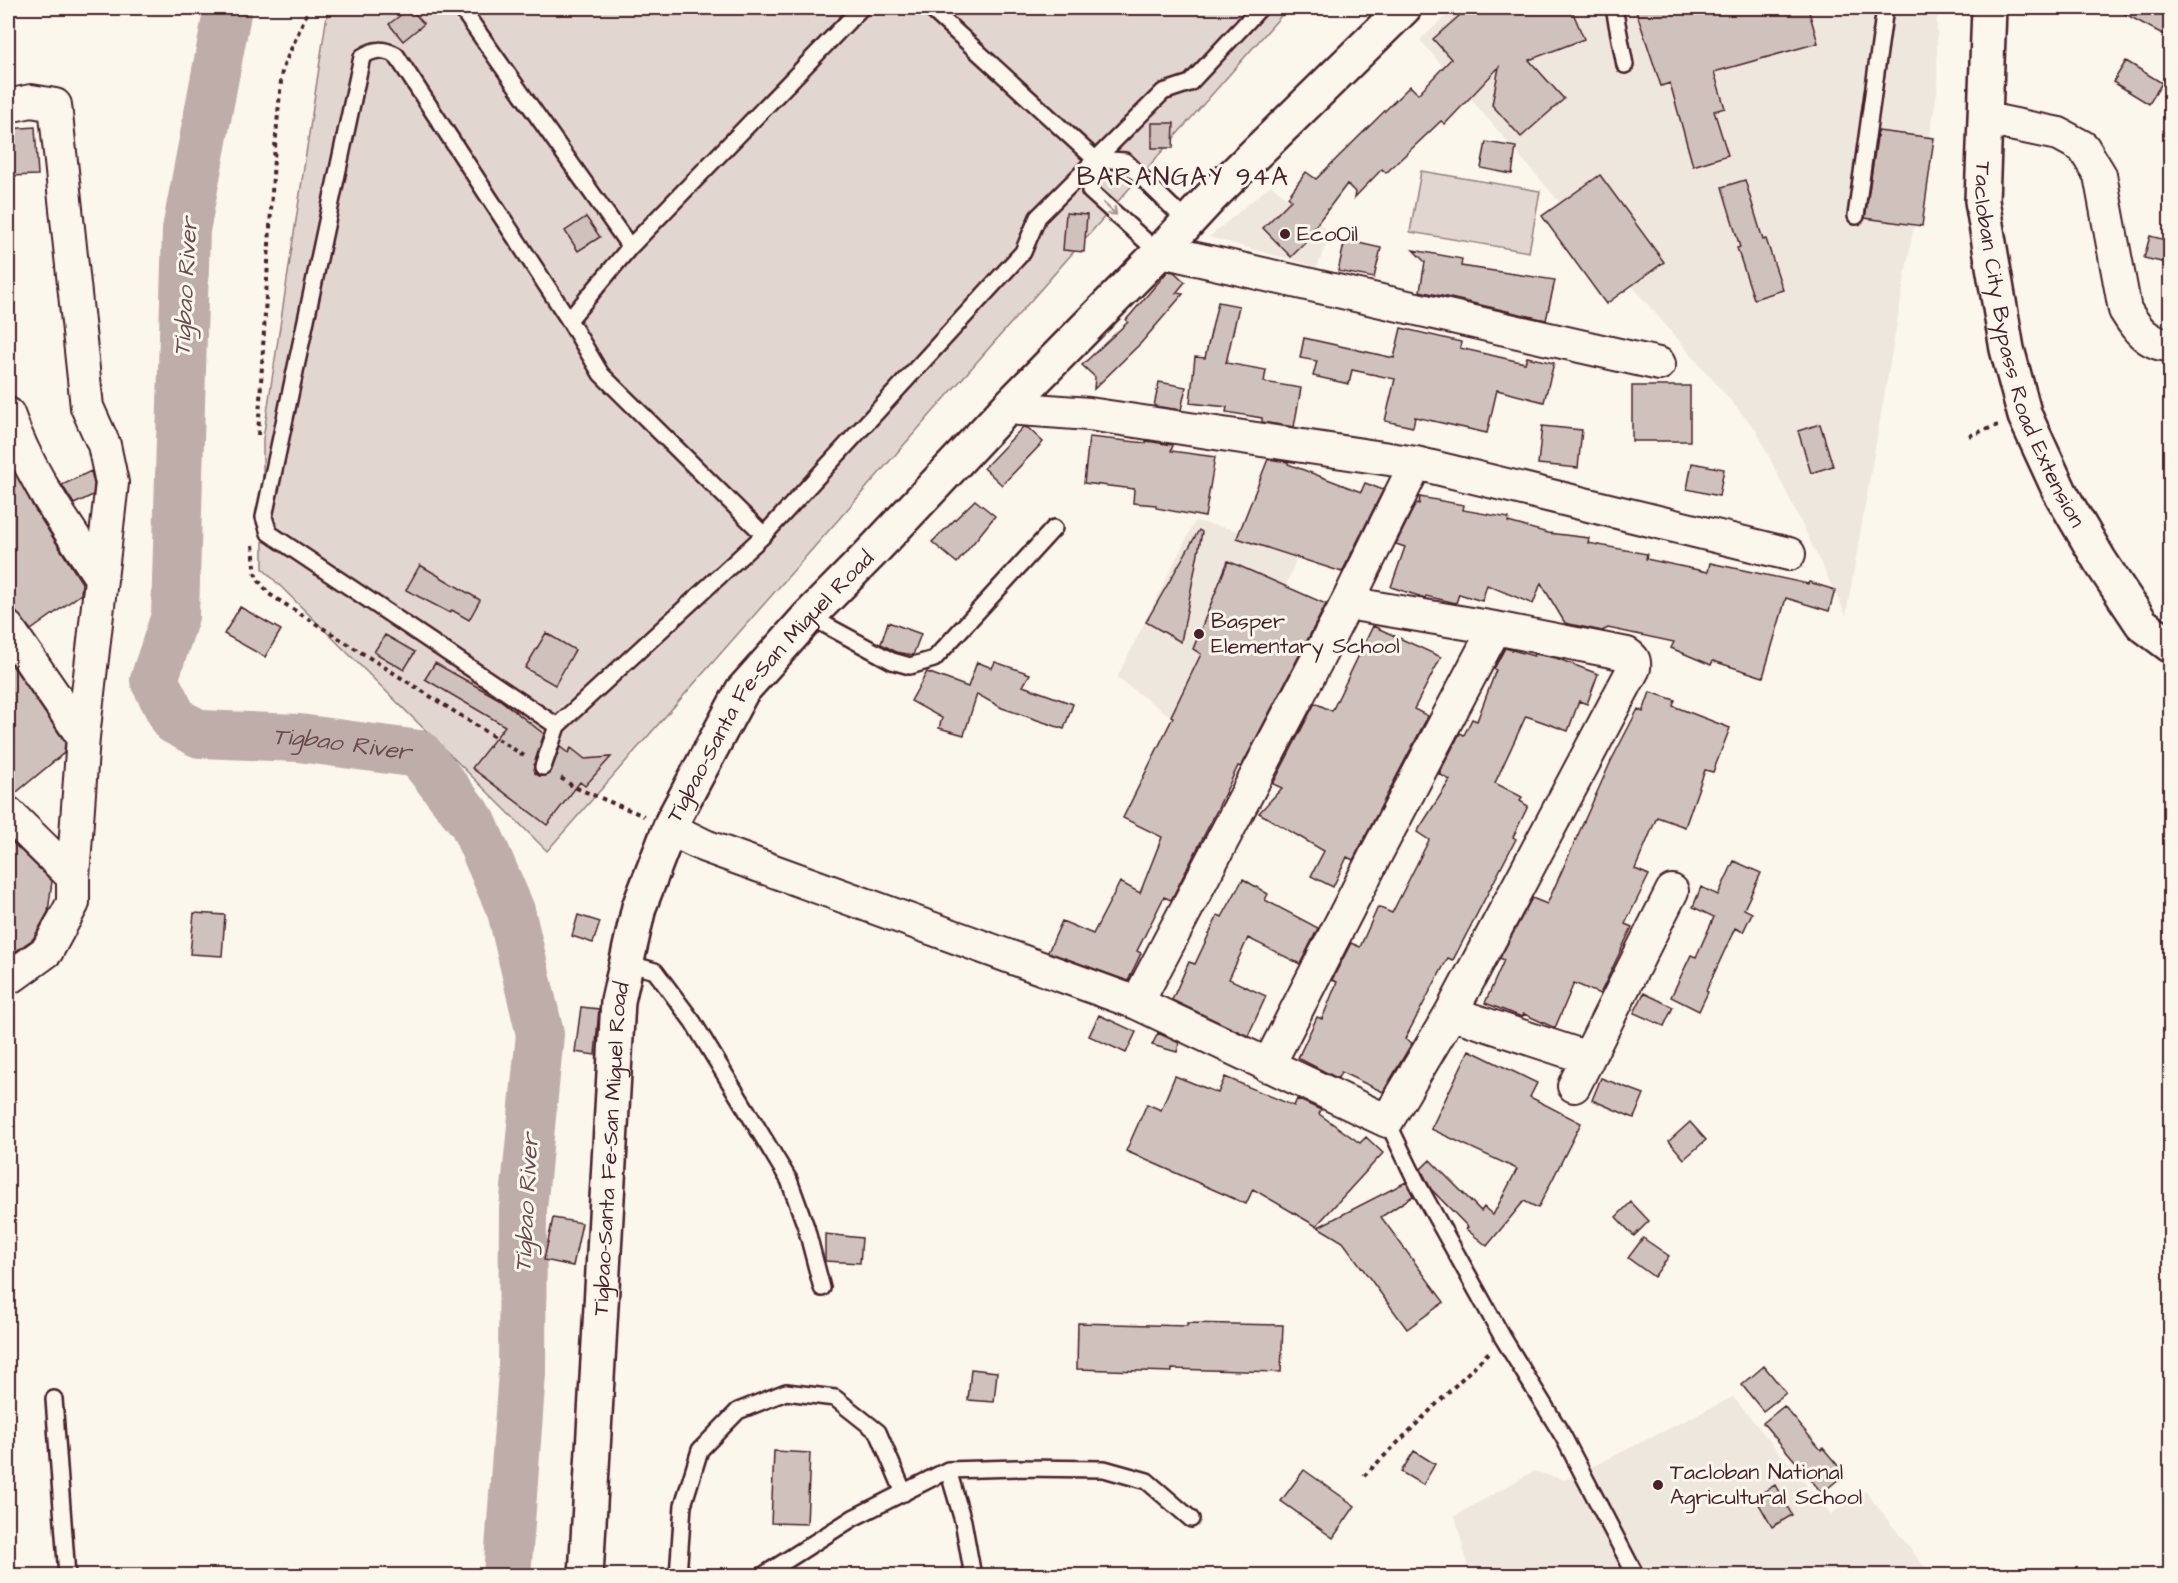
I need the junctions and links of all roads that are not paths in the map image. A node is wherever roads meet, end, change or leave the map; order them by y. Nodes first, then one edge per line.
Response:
1 (461, 8) edge
2 (861, 8) edge
3 (930, 8) edge
4 (1260, 8) edge
5 (1404, 8) edge
6 (1614, 8) edge
7 (1886, 8) edge
8 (1989, 8) edge
9 (1625, 65) dead end
10 (8, 106) edge
11 (1986, 119) junction
12 (1095, 159) junction
13 (1856, 216) dead end
14 (1187, 222) junction
15 (630, 247) junction
16 (1160, 252) junction
17 (569, 320) junction
18 (2170, 345) edge
19 (1659, 364) dead end
20 (1007, 408) junction
21 (8, 414) edge
22 (1416, 463) junction
23 (1054, 528) dead end
24 (764, 535) junction
25 (1789, 554) dead end
26 (101, 578) junction
27 (1347, 603) junction
28 (809, 616) junction
29 (8, 628) edge
30 (1495, 628) junction
31 (2170, 645) edge
32 (557, 726) junction
33 (83, 737) junction
34 (543, 767) road end
35 (8, 813) edge
36 (670, 829) junction
37 (73, 877) junction
38 (1672, 891) dead end
39 (627, 963) junction
40 (10, 973) edge
41 (1137, 1004) junction
42 (1451, 1013) junction
43 (1588, 1058) junction
44 (1268, 1066) junction
45 (1574, 1086) dead end
46 (1387, 1121) junction
47 (822, 1288) dead end
48 (54, 1399) dead end
49 (948, 1470) junction
50 (904, 1492) junction
51 (1191, 1519) dead end
52 (67, 1575) edge
53 (586, 1575) edge
54 (678, 1575) edge
55 (762, 1575) edge
56 (973, 1575) edge
57 (1636, 1575) edge

1 - 15 lane
2 - 15 lane
3 - 12 lane
4 - 12 lane
5 - 14 main road, Tigbao-Santa Fe-San Miguel Road
6 - 9 lane
7 - 13 lane
8 - 11 main road, Tacloban City Bypass Road Extension
10 - 26 street
11 - 18 street
11 - 31 main road, Tacloban City Bypass Road Extension
12 - 14 lane
12 -> 16 lane
12 - 24 lane
14 - 16 main road, Tigbao-Santa Fe-San Miguel Road
15 - 17 lane
16 - 19 street
16 - 20 main road, Tigbao-Santa Fe-San Miguel Road
17 - 24 lane
17 - 32 lane
20 - 22 street
20 - 28 main road, Tigbao-Santa Fe-San Miguel Road
21 - 26 street
22 - 25 street
22 - 27 street
23 - 28 lane
24 - 32 lane
26 - 33 street
27 - 30 street
27 - 41 street
28 - 36 main road, Tigbao-Santa Fe-San Miguel Road
29 - 33 street
30 - 42 street
30 - 44 street
32 - 34 lane
33 - 37 street
35 - 37 street
36 - 39 main road, Tigbao-Santa Fe-San Miguel Road
36 - 41 street
37 - 40 street
38 - 43 street
39 - 47 lane
39 - 53 main road, Tigbao-Santa Fe-San Miguel Road
41 - 44 street
42 - 43 street
42 - 46 street
43 - 45 street
44 - 46 street
46 - 57 lane
48 - 52 lane
49 - 50 lane
49 - 51 lane
49 - 56 lane
50 - 54 lane
50 - 55 lane

